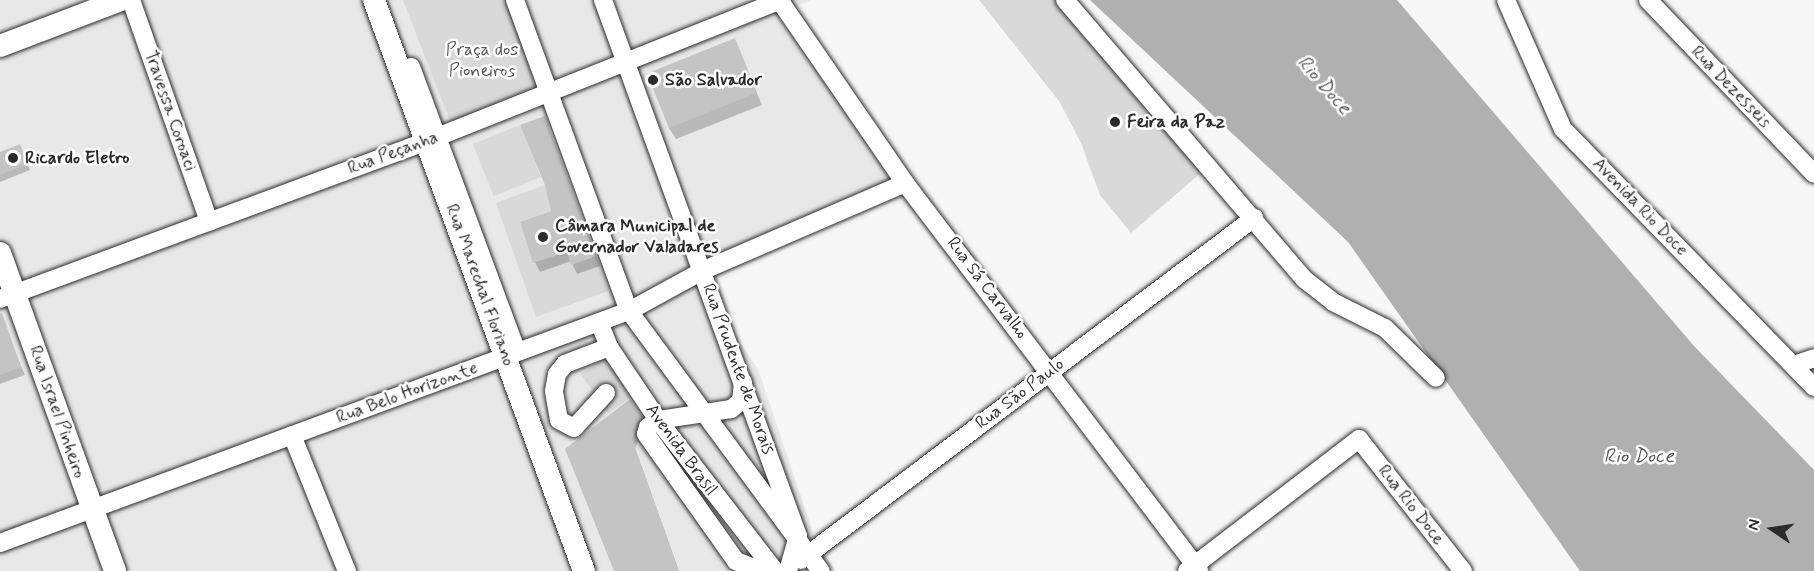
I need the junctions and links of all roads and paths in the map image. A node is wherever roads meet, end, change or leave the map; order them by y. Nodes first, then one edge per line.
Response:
1 (83, 0) edge
2 (121, 0) edge
3 (131, 0) edge
4 (374, 0) edge
5 (385, 0) edge
6 (515, 0) edge
7 (603, 0) edge
8 (781, 0) edge
9 (1065, 0) edge
10 (1506, 0) edge
11 (1648, 0) edge
12 (0, 32) edge
13 (0, 46) edge
14 (625, 60) junction
15 (550, 92) junction
16 (432, 139) junction
17 (1814, 174) edge
18 (905, 183) junction
19 (1254, 218) junction
20 (208, 222) junction
21 (0, 252) edge
22 (702, 271) junction
23 (8, 296) edge
24 (629, 311) junction
25 (599, 322) junction
26 (609, 347) junction
27 (512, 354) junction
28 (1814, 358) edge
29 (1794, 365) junction
30 (741, 371) junction
31 (1050, 371) junction
32 (1436, 378) dead end
33 (1814, 387) edge
34 (606, 393) dead end
35 (706, 415) junction
36 (658, 420) junction
37 (292, 435) junction
38 (91, 509) junction
39 (798, 536) junction
40 (0, 543) edge
41 (809, 554) junction
42 (1194, 569) edge
43 (115, 571) edge
44 (347, 571) edge
45 (584, 571) edge
46 (762, 571) edge
47 (784, 571) edge
48 (821, 571) edge
49 (1463, 571) edge

1 - 12 main road
2 - 13 main road
3 - 20 street, Travessa Coroaci
4 - 16 main road, Rua Marechal Floriano
5 - 16 street, Rua Marechal Floriano
6 - 15 street
7 - 14 street, Rua Prudente de Morais
8 - 14 street, Rua Peçanha
8 - 18 street, Rua Sá Carvalho
9 - 19 street
10 - 29 street, Avenida Rio Doce
11 - 17 street, Rua Dezesseis
14 - 15 street, Rua Peçanha
14 - 22 street, Rua Prudente de Morais
15 - 16 street, Rua Peçanha
15 - 24 street
16 - 20 street, Rua Peçanha
16 - 27 main road, Rua Marechal Floriano
18 - 22 street, Rua Belo Horizonte
18 - 31 street, Rua Sá Carvalho
19 - 31 street, Rua São Paulo
19 - 32 street
20 - 23 street, Rua Peçanha
21 - 23 main road, Rua Israel Pinheiro
22 - 24 street, Rua Belo Horizonte
22 - 30 street, Rua Prudente de Morais
23 - 38 main road, Rua Israel Pinheiro
24 - 25 street, Rua Belo Horizonte
24 - 35 street
25 - 26 street, Avenida Brasil
25 - 27 street, Rua Belo Horizonte
26 - 34 street
26 - 36 street, Avenida Brasil
27 - 37 street, Rua Belo Horizonte
27 - 45 main road, Rua Marechal Floriano
28 - 29 street
29 - 33 street, Avenida Rio Doce
30 - 35 street
30 - 39 street, Rua Prudente de Morais
31 - 41 street, Rua São Paulo
31 - 42 street, Rua Sá Carvalho
35 - 36 street
35 - 39 street
36 - 46 street
36 - 47 street, Avenida Brasil
37 - 38 street, Rua Belo Horizonte
37 - 44 street
38 - 40 street, Rua Belo Horizonte
38 - 43 main road, Rua Israel Pinheiro
39 - 41 street
39 - 47 street
41 - 47 street, Rua São Paulo
41 - 48 street
42 - 49 street, Rua Rio Doce

